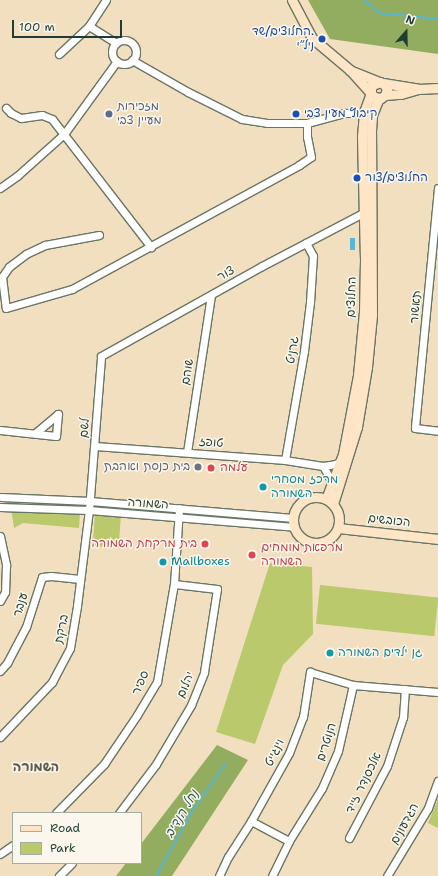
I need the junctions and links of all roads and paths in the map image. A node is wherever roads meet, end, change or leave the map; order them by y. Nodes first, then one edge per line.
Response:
1 (106, 0) edge
2 (292, 0) edge
3 (89, 26) junction
4 (116, 43) junction
5 (59, 54) dead end
6 (132, 60) junction
7 (117, 61) junction
8 (350, 70) junction
9 (381, 83) junction
10 (438, 88) edge
11 (419, 89) junction
12 (378, 96) junction
13 (6, 108) dead end
14 (368, 114) junction
15 (308, 123) junction
16 (64, 134) junction
17 (0, 188) edge
18 (438, 188) edge
19 (363, 213) junction
20 (99, 235) dead end
21 (306, 243) junction
22 (151, 247) junction
23 (212, 296) junction
24 (3, 308) edge
25 (101, 356) joint
26 (0, 430) edge
27 (438, 431) edge
28 (35, 433) dead end
29 (96, 444) junction
30 (187, 452) junction
31 (285, 460) junction
32 (341, 461) junction
33 (323, 466) junction
34 (333, 484) junction
35 (0, 495) edge
36 (90, 501) junction
37 (330, 501) junction
38 (0, 507) edge
39 (178, 508) junction
40 (89, 510) junction
41 (178, 517) junction
42 (294, 522) junction
43 (338, 528) junction
44 (0, 536) edge
45 (438, 539) edge
46 (3, 565) edge
47 (80, 579) junction
48 (174, 584) junction
49 (0, 601) edge
50 (0, 672) edge
51 (353, 686) junction
52 (405, 689) junction
53 (438, 692) edge
54 (0, 737) edge
55 (438, 781) edge
56 (57, 812) edge
57 (120, 812) edge
58 (251, 821) junction
59 (350, 838) dead end
60 (290, 841) junction
61 (12, 846) edge
62 (0, 854) edge
63 (71, 864) edge
64 (59, 876) edge
65 (219, 876) edge
66 (272, 876) edge
67 (388, 876) edge

1 - 3 street
2 - 8 street
3 - 4 street
3 - 5 street
4 - 6 street
4 - 7 street
6 - 7 street
6 - 15 street
7 - 16 street
8 - 9 street
8 - 12 street
9 - 11 street
9 - 12 street
9 - 12 street
10 - 11 street
11 - 12 street
12 - 14 street, החלוצים
13 - 16 street
14 - 15 street
14 - 19 street, החלוצים
14 - 37 street, החלוצים
15 - 22 street
16 - 17 street
16 - 22 street
18 - 27 street, תאשור
19 - 21 street, צור
19 - 32 street, החלוצים
20 - 24 street
21 - 23 street, צור
21 - 31 street, גרניט
22 - 24 street
23 - 25 street, צור
23 - 30 street, שוהם
25 - 29 street, לשם
26 - 28 street
29 - 30 street, טופז
29 - 36 street, לשם
30 - 31 street, טופז
31 - 33 street, טופז
32 - 33 street, טופז
32 - 34 street, החלוצים
33 - 34 street
34 - 37 street, החלוצים
35 - 36 street, השמורה
35 - 38 street
36 - 39 street, השמורה
36 - 40 street, ברקת
37 - 42 street
37 - 43 street
38 - 40 street, השמורה
39 - 41 street, ספיר
39 - 42 street, השמורה
40 - 41 street, השמורה
40 - 47 street, ברקת
41 - 42 street, השמורה
41 - 48 street, ספיר
42 - 43 street
43 - 45 street, הכובשים
44 - 46 street
46 - 49 street
47 - 50 street, ענבר
47 - 54 street, ברקת
48 - 56 street, ספיר
48 - 57 street, יהלום
51 - 52 street
51 - 58 street, וינגייט
51 - 60 street, הנוטרים
52 - 53 street
52 - 59 street, אלכסנדר זייד
55 - 67 street, הגדעונים
58 - 60 street
58 - 65 street, וינגייט
60 - 66 street, הנוטרים
61 - 62 street
63 - 64 street

